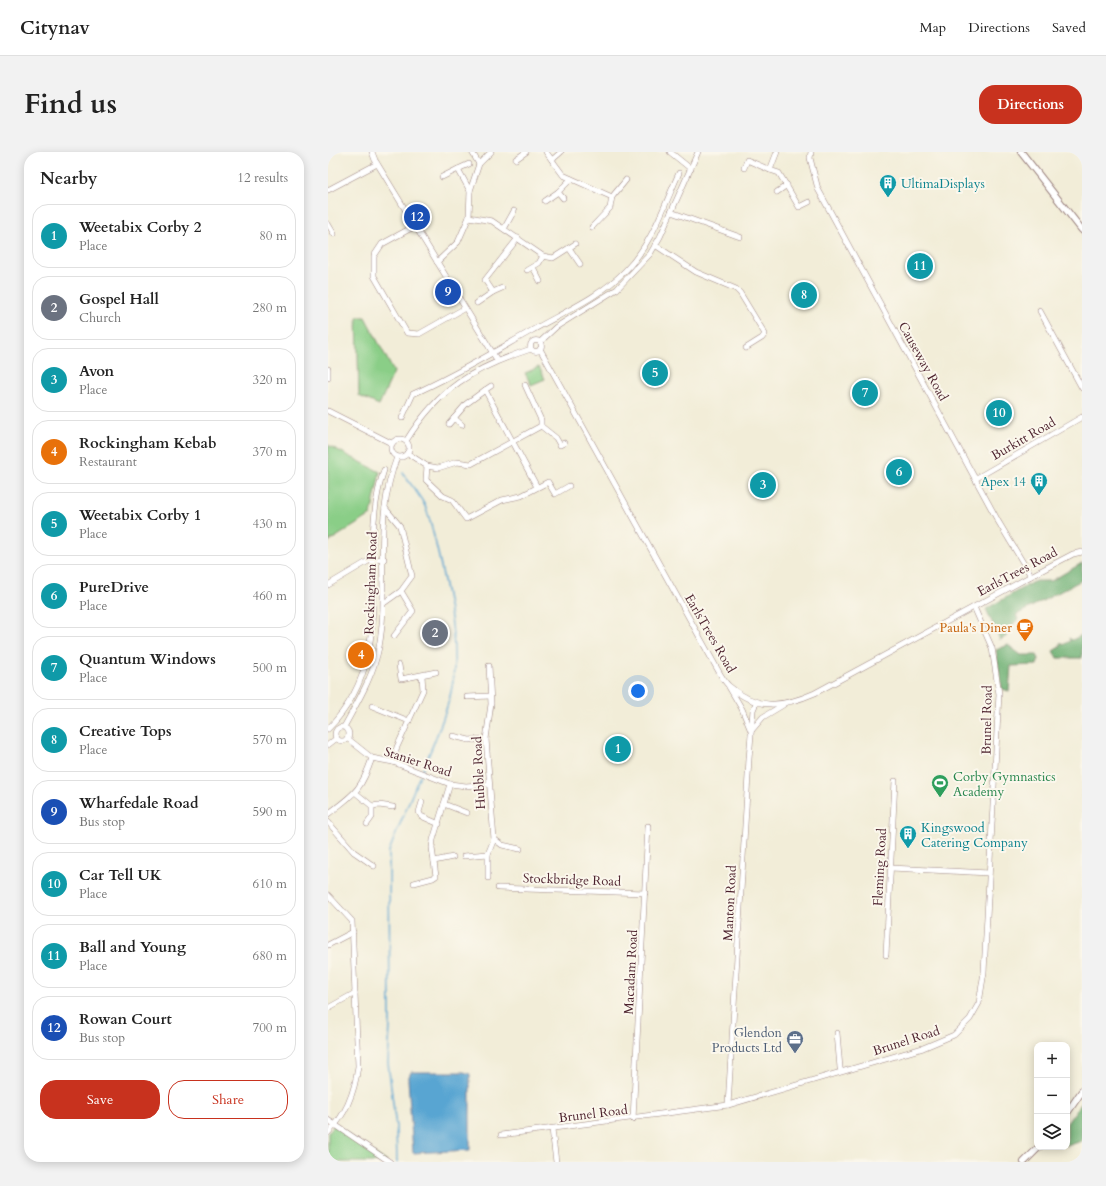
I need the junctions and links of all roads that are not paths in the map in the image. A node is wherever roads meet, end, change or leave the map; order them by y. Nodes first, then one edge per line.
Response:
1 (372, 152) edge
2 (472, 152) edge
3 (491, 152) edge
4 (526, 152) edge
5 (546, 152) edge
6 (561, 152) edge
7 (670, 152) edge
8 (698, 152) edge
9 (777, 152) edge
10 (811, 152) edge
11 (1021, 152) edge
12 (516, 159) dead end
13 (552, 160) junction
14 (377, 164) junction
15 (469, 164) dead end
16 (479, 164) junction
17 (744, 168) dead end
18 (458, 169) junction
19 (691, 169) junction
20 (770, 170) junction
21 (679, 173) dead end
22 (442, 177) dead end
23 (571, 179) junction
24 (626, 180) dead end
25 (787, 185) junction
26 (328, 190) edge
27 (470, 191) junction
28 (558, 192) junction
29 (777, 192) dead end
30 (612, 197) junction
31 (563, 198) dead end
32 (545, 201) dead end
33 (809, 202) dead end
34 (514, 211) dead end
35 (671, 212) junction
36 (469, 217) junction
37 (415, 226) junction
38 (596, 226) dead end
39 (329, 227) edge
40 (504, 229) junction
41 (1082, 230) edge
42 (334, 234) dead end
43 (740, 237) dead end
44 (518, 238) junction
45 (574, 244) dead end
46 (655, 245) junction
47 (569, 248) junction
48 (543, 256) junction
49 (437, 262) junction
50 (580, 264) dead end
51 (533, 267) junction
52 (527, 270) dead end
53 (540, 281) dead end
54 (502, 288) dead end
55 (493, 292) junction
56 (477, 303) dead end
57 (465, 308) junction
58 (1040, 311) dead end
59 (540, 342) junction
60 (746, 348) dead end
61 (531, 349) junction
62 (540, 349) junction
63 (493, 352) junction
64 (497, 360) junction
65 (328, 369) edge
66 (328, 378) edge
67 (525, 385) dead end
68 (492, 386) dead end
69 (1082, 388) edge
70 (485, 390) junction
71 (328, 411) edge
72 (1082, 417) edge
73 (402, 418) dead end
74 (454, 418) junction
75 (449, 424) dead end
76 (462, 425) dead end
77 (541, 426) junction
78 (406, 441) junction
79 (512, 442) junction
80 (391, 443) junction
81 (560, 445) dead end
82 (407, 454) junction
83 (397, 457) junction
84 (427, 466) junction
85 (384, 470) dead end
86 (975, 479) junction
87 (569, 486) dead end
88 (537, 487) junction
89 (385, 508) junction
90 (1082, 552) edge
91 (374, 559) junction
92 (384, 559) junction
93 (1031, 576) junction
94 (328, 585) edge
95 (402, 592) junction
96 (384, 603) junction
97 (974, 606) junction
98 (394, 636) dead end
99 (399, 665) dead end
100 (489, 666) dead end
101 (436, 672) dead end
102 (422, 676) junction
103 (359, 681) junction
104 (367, 684) junction
105 (728, 686) junction
106 (490, 696) junction
107 (467, 697) dead end
108 (756, 703) junction
109 (783, 705) junction
110 (372, 706) dead end
111 (408, 721) junction
112 (329, 726) edge
113 (344, 727) junction
114 (336, 730) junction
115 (751, 731) junction
116 (453, 736) dead end
117 (337, 738) junction
118 (347, 738) junction
119 (486, 739) junction
120 (328, 745) edge
121 (372, 758) junction
122 (394, 762) junction
123 (895, 781) dead end
124 (450, 784) junction
125 (489, 784) junction
126 (356, 793) junction
127 (422, 802) dead end
128 (444, 804) junction
129 (372, 806) junction
130 (393, 807) dead end
131 (467, 813) dead end
132 (328, 814) edge
133 (328, 822) edge
134 (367, 824) dead end
135 (438, 824) junction
136 (648, 826) dead end
137 (494, 839) junction
138 (520, 849) dead end
139 (488, 854) junction
140 (464, 856) dead end
141 (453, 857) dead end
142 (434, 861) junction
143 (374, 866) dead end
144 (891, 868) junction
145 (989, 873) junction
146 (488, 878) dead end
147 (414, 883) dead end
148 (498, 888) dead end
149 (645, 893) junction
150 (328, 896) edge
151 (353, 932) junction
152 (328, 945) edge
153 (886, 955) dead end
154 (355, 993) junction
155 (328, 1008) edge
156 (837, 1033) dead end
157 (841, 1072) junction
158 (1082, 1091) edge
159 (728, 1105) junction
160 (1070, 1109) edge
161 (633, 1119) junction
162 (328, 1120) edge
163 (334, 1125) junction
164 (552, 1129) junction
165 (328, 1133) edge
166 (501, 1135) dead end
167 (1036, 1150) edge
168 (390, 1162) edge
169 (556, 1162) edge
170 (1024, 1162) edge

1 - 14 street
2 - 16 street
3 - 16 street
4 - 12 street
5 - 13 street
6 - 13 street
7 - 19 street
8 - 19 street
9 - 20 street
10 - 86 street, Causeway Road
11 - 41 main road
13 - 23 street
14 - 26 street
14 - 37 street
15 - 18 street
16 - 27 street
17 - 20 street
18 - 22 street
18 - 27 street
19 - 35 street
20 - 25 street
21 - 63 street
23 - 28 street
23 - 30 street
24 - 30 street
25 - 29 street
25 - 33 street
27 - 36 street
28 - 31 street
28 - 32 street
30 - 38 street
34 - 40 street
35 - 43 street
35 - 46 street
36 - 40 street
36 - 49 street
37 - 49 street
37 - 57 street
39 - 42 street
40 - 44 street
44 - 48 street
44 - 55 street
45 - 47 street
46 - 59 street
46 - 60 street
47 - 48 street
47 - 50 street
48 - 51 street
49 - 57 street
51 - 52 street
51 - 53 street
54 - 55 street
55 - 56 street
57 - 63 street
58 - 69 street
59 - 61 street
59 - 62 street
61 - 62 street
61 - 64 street
62 - 105 street, EarlsTrees Road
63 - 64 street
63 - 73 street
64 - 78 street
65 - 66 street
67 - 77 street
68 - 70 street
70 - 74 street
70 - 79 street
71 - 80 street
72 - 86 street, Burkitt Road
74 - 75 street
74 - 76 street
77 - 79 street
77 - 81 street
78 - 80 street
78 - 82 street
79 - 84 street
79 - 88 street
80 - 83 street
82 - 83 street
82 - 84 street
83 - 89 street, Rockingham Road
84 - 88 street
85 - 91 street
86 - 93 street, Causeway Road
87 - 88 street
89 - 92 street, Rockingham Road
89 - 95 street
90 - 93 street, EarlsTrees Road
91 - 92 street
91 - 94 street
91 - 103 street
92 - 96 street, Rockingham Road
93 - 97 street, EarlsTrees Road
95 - 96 street
95 - 98 street
96 - 104 street, Rockingham Road
97 - 109 street, EarlsTrees Road
97 - 145 street, Brunel Road
99 - 102 street
100 - 106 street, Hubble Road
101 - 102 street
102 - 111 street
103 - 104 street
103 - 112 street
104 - 113 street, Rockingham Road
105 - 108 street, EarlsTrees Road
105 - 115 street
106 - 107 street
106 - 119 street, Hubble Road
108 - 109 street, EarlsTrees Road
108 - 115 street, Manton Road
109 - 115 street
110 - 111 street
111 - 122 street
112 - 114 street
113 - 114 street
113 - 118 street
114 - 117 street
115 - 159 street, Manton Road
116 - 119 street
117 - 118 street
117 - 120 street
118 - 121 street, Stanier Road
119 - 125 street, Hubble Road
121 - 122 street, Stanier Road
121 - 126 street
122 - 124 street, Stanier Road
123 - 144 street, Fleming Road
124 - 125 street, Stanier Road
124 - 128 street
125 - 137 street, Hubble Road
126 - 129 street
126 - 132 street
127 - 135 street
128 - 131 street
128 - 135 street
129 - 130 street
129 - 134 street
133 - 143 street
135 - 142 street
136 - 149 street, Macadam Road
137 - 138 street
137 - 139 street, Hubble Road
139 - 140 street
139 - 146 street, Hubble Road
141 - 142 street
142 - 147 street
144 - 145 street
144 - 153 street, Fleming Road
145 - 157 street, Brunel Road
148 - 149 street, Stockbridge Road
149 - 161 street, Macadam Road
150 - 151 street
151 - 152 street
151 - 154 street
154 - 155 street
154 - 163 street
156 - 157 street
157 - 159 street, Brunel Road
158 - 160 main road
159 - 161 street, Brunel Road
161 - 164 street, Brunel Road
162 - 163 street
163 - 165 street
163 - 168 street
164 - 166 street, Brunel Road
164 - 169 street
167 - 170 main road

